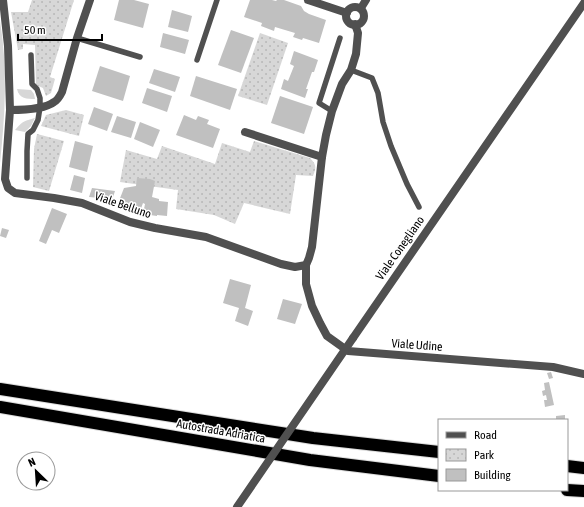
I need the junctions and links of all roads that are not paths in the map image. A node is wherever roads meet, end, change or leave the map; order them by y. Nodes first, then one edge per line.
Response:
1 (3, 0) edge
2 (90, 0) edge
3 (217, 0) edge
4 (308, 0) edge
5 (366, 0) edge
6 (584, 3) edge
7 (361, 8) junction
8 (347, 13) junction
9 (356, 24) junction
10 (78, 38) junction
11 (340, 38) dead end
12 (31, 55) dead end
13 (140, 57) dead end
14 (196, 60) dead end
15 (351, 70) junction
16 (40, 107) junction
17 (10, 110) junction
18 (332, 111) junction
19 (245, 132) dead end
20 (322, 157) junction
21 (27, 178) dead end
22 (419, 207) dead end
23 (306, 265) junction
24 (584, 374) edge
25 (0, 389) edge
26 (0, 407) edge
27 (438, 452) edge
28 (568, 466) edge
29 (584, 468) edge
30 (438, 476) edge
31 (568, 490) edge
32 (584, 491) edge
33 (237, 507) edge

1 - 17 street, Viale Belluno
2 - 10 street
3 - 14 lane
4 - 8 street
5 - 7 street
6 - 33 street, Viale Conegliano, bridge
7 - 8 street
7 - 9 street
8 - 9 street
9 - 15 street
10 - 13 lane
10 - 16 street
11 - 18 lane
12 - 16 lane
15 - 18 street
15 - 22 lane
16 - 17 street
16 - 21 lane
17 - 23 street, Viale Belluno
18 - 20 street
19 - 20 street
20 - 23 street
23 - 24 street, Viale Udine
25 - 27 highway, Autostrada Adriatica
26 - 30 highway, Autostrada Adriatica
28 - 29 highway
31 - 32 highway

